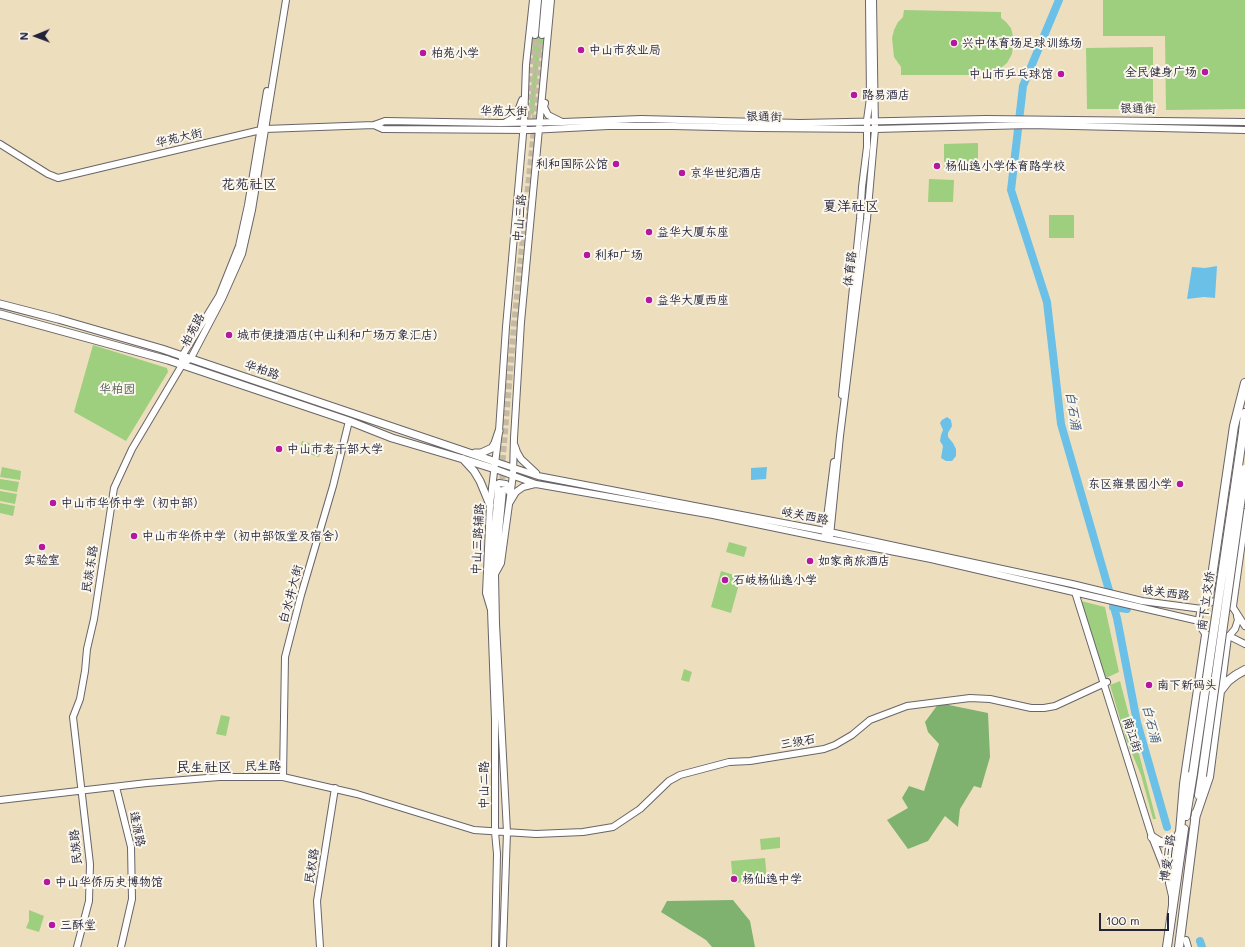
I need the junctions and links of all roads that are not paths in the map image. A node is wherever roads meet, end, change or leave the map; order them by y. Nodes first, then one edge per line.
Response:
1 (282, 0) edge
2 (286, 0) edge
3 (533, 0) edge
4 (538, 0) edge
5 (545, 0) edge
6 (551, 0) edge
7 (869, 0) edge
8 (874, 0) edge
9 (534, 35) tunnel mouth
10 (542, 35) tunnel mouth
11 (526, 65) junction
12 (545, 66) junction
13 (868, 120) junction
14 (875, 121) junction
15 (1244, 121) edge
16 (540, 122) junction
17 (563, 122) junction
18 (1005, 122) junction
19 (1030, 122) junction
20 (501, 123) junction
21 (374, 125) junction
22 (524, 126) junction
23 (867, 128) junction
24 (539, 129) junction
25 (875, 129) junction
26 (263, 130) junction
27 (1243, 131) edge
28 (0, 144) edge
29 (0, 304) edge
30 (0, 314) edge
31 (182, 356) junction
32 (191, 358) junction
33 (182, 365) junction
34 (1245, 383) edge
35 (1245, 412) edge
36 (349, 421) junction
37 (499, 431) junction
38 (514, 438) junction
39 (471, 453) junction
40 (463, 459) junction
41 (496, 462) junction
42 (513, 468) junction
43 (495, 469) junction
44 (1245, 469) edge
45 (513, 475) junction
46 (538, 476) junction
47 (536, 484) junction
48 (498, 488) junction
49 (510, 494) junction
50 (490, 505) junction
51 (508, 507) junction
52 (1245, 513) edge
53 (828, 532) junction
54 (827, 539) junction
55 (495, 574) junction
56 (1075, 592) junction
57 (1092, 593) junction
58 (1125, 601) junction
59 (1232, 606) junction
60 (1204, 607) junction
61 (491, 610) junction
62 (1237, 616) junction
63 (1199, 621) junction
64 (494, 624) junction
65 (1245, 626) edge
66 (1206, 635) junction
67 (1228, 636) junction
68 (1245, 644) edge
69 (1245, 670) edge
70 (1105, 682) junction
71 (1221, 690) junction
72 (1193, 774) joint
73 (1202, 776) joint
74 (283, 777) junction
75 (116, 787) junction
76 (335, 788) junction
77 (81, 791) junction
78 (0, 800) edge
79 (1196, 818) junction
80 (496, 832) junction
81 (507, 832) junction
82 (1152, 836) junction
83 (1183, 837) junction
84 (1176, 842) junction
85 (1170, 883) junction
86 (1173, 905) junction
87 (1186, 940) dead end
88 (77, 947) edge
89 (121, 947) edge
90 (320, 947) edge
91 (495, 947) edge
92 (503, 947) edge
93 (1167, 947) edge
94 (1179, 947) edge
95 (1188, 947) edge

1 - 26 street, 柏苑路
2 - 26 street, 柏苑路
3 - 11 street, 中山三路
4 - 9 street
5 - 10 street
6 - 12 street, 中山三路
7 - 13 street, 体育路
8 - 14 street, 体育路
11 - 20 street
11 - 22 street, 中山三路
12 - 16 street, 中山三路
12 - 17 street
13 - 14 street, 华苑大街
13 - 17 street, 华苑大街
13 - 23 street, 体育路
14 - 18 street, 华苑大街
14 - 25 street, 体育路
15 - 19 street, 银通街
16 - 17 street, 华苑大街
16 - 22 street, 华苑大街
16 - 24 street, 中山三路
18 - 19 street
18 - 25 street, 银通街
19 - 27 street, 银通街
20 - 21 street, 华苑大街
20 - 22 street, 华苑大街
21 - 22 street, 华苑大街
21 - 26 street, 华苑大街
22 - 24 street, 银通街
22 - 37 street, 中山三路
23 - 24 street, 银通街
23 - 25 street, 银通街
23 - 53 street, 体育路
24 - 38 street, 中山三路
25 - 53 street, 体育路
26 - 28 street, 华苑大街
26 - 31 street, 柏苑路
26 - 32 street, 柏苑路
29 - 31 main road, 华柏路
30 - 33 main road, 华柏路
31 - 32 main road, 华柏路
31 - 33 street, 柏苑路
32 - 33 street, 柏苑路
32 - 39 main road, 华柏路
33 - 36 main road, 华柏路
33 - 77 street, 民族东路
34 - 60 highway
35 - 72 highway, 南下立交桥, bridge
36 - 40 main road, 华柏路
36 - 74 street, 白水井大街
37 - 39 main road
37 - 41 street, 中山三路
38 - 42 street, 中山三路辅路
38 - 46 street
39 - 41 main road, 华柏路
40 - 43 main road, 华柏路
40 - 50 main road
41 - 42 street, 华柏路
41 - 43 street, 中山三路辅路
42 - 45 street, 中山三路辅路
42 - 46 street, 岐关西路
43 - 45 street, 华柏路
43 - 48 street, 中山三路辅路
44 - 73 highway, 南下立交桥, bridge
45 - 47 street, 岐关西路
45 - 49 street, 中山三路辅路
46 - 53 street, 岐关西路
47 - 51 street
47 - 54 street, 岐关西路
48 - 49 street
48 - 50 street, 中山三路辅路
48 - 55 street
48 - 61 street
49 - 51 street, 中山三路辅路
50 - 61 street, 中山三路辅路
51 - 55 street, 中山三路辅路
52 - 59 highway
53 - 54 street, 体育路
53 - 57 street, 岐关西路
54 - 56 street, 岐关西路
55 - 64 street
56 - 57 street, 岐关西路
56 - 70 street, 南江街
57 - 58 street
58 - 60 street, 岐关西路
58 - 63 street, 岐关西路
59 - 60 street
59 - 62 street
60 - 63 street
61 - 64 street
62 - 65 street
62 - 67 street
63 - 66 street
64 - 80 street, 中山二路
64 - 81 street, 中山二路
66 - 67 street
66 - 84 highway
67 - 68 street
67 - 71 highway
69 - 71 highway
70 - 81 street, 三级石
70 - 82 street, 南江街
71 - 79 highway
72 - 83 highway, 博爱三路
73 - 79 highway, 博爱三路
74 - 75 street, 民生路
74 - 76 street, 民生路
75 - 77 street, 民生路
75 - 89 street, 逢源路
76 - 80 street, 民生路
76 - 90 street, 民权路
77 - 78 street, 民生路
77 - 88 street, 民族路
79 - 94 highway, 博爱三路
80 - 81 street, 三级石
80 - 91 street, 中山二路
81 - 92 street, 中山二路
82 - 84 highway
82 - 85 street, 南江街
83 - 84 highway
83 - 86 highway, 博爱三路
84 - 85 highway
85 - 86 highway
86 - 93 highway, 博爱三路
87 - 95 street

